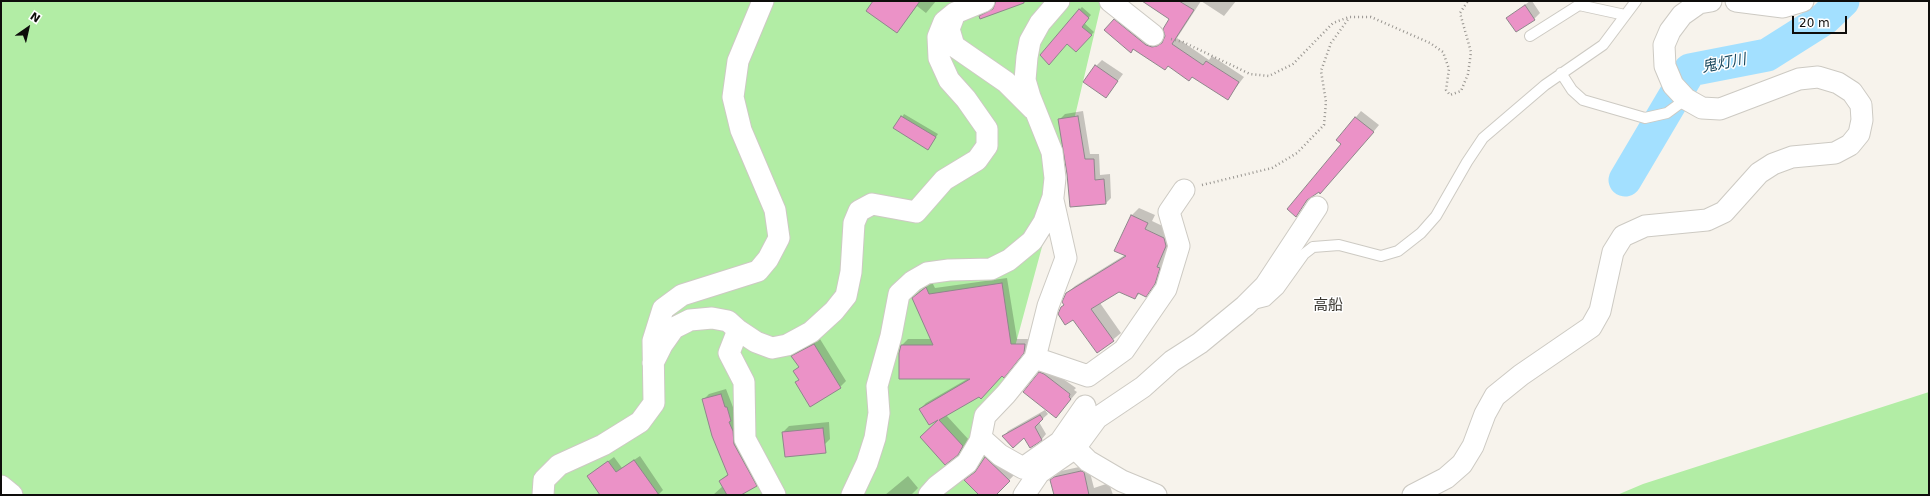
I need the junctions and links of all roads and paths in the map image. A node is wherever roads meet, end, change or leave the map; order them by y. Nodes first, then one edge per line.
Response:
1 (763, 1) edge
2 (984, 1) edge
3 (1059, 1) edge
4 (1110, 1) edge
5 (1468, 1) edge
6 (1636, 1) edge
7 (1711, 1) edge
8 (1736, 1) edge
9 (1803, 1) edge
10 (955, 13) junction
11 (1625, 15) junction
12 (1349, 17) junction
13 (1153, 35) joint
14 (1530, 36) dead end
15 (1561, 73) junction
16 (1686, 99) junction
17 (1036, 112) junction
18 (1184, 190) joint
19 (1053, 198) junction
20 (1317, 208) dead end
21 (1244, 306) junction
22 (738, 330) junction
23 (1035, 358) junction
24 (653, 363) junction
25 (1085, 406) dead end
26 (981, 438) junction
27 (1075, 448) junction
28 (1, 486) edge
29 (12, 495) edge
30 (544, 495) edge
31 (775, 495) edge
32 (852, 495) edge
33 (929, 495) edge
34 (1024, 495) edge
35 (1156, 495) edge
36 (1414, 495) edge

1 - 24 street
2 - 10 street
3 - 17 street
4 - 13 street
5 - 12 path
6 - 11 lane
7 - 16 street
8 - 9 street
10 - 17 street
10 - 22 street
11 - 14 lane
11 - 15 lane
12 - 13 path
12 - 18 path
15 - 16 lane
15 - 21 lane
16 - 36 street
17 - 19 street
18 - 23 street
19 - 23 street
19 - 32 street
20 - 21 street
21 - 27 street
22 - 24 street
22 - 31 street
23 - 26 street
24 - 30 street
25 - 26 street
26 - 33 street
27 - 34 street
27 - 35 street
28 - 29 street

